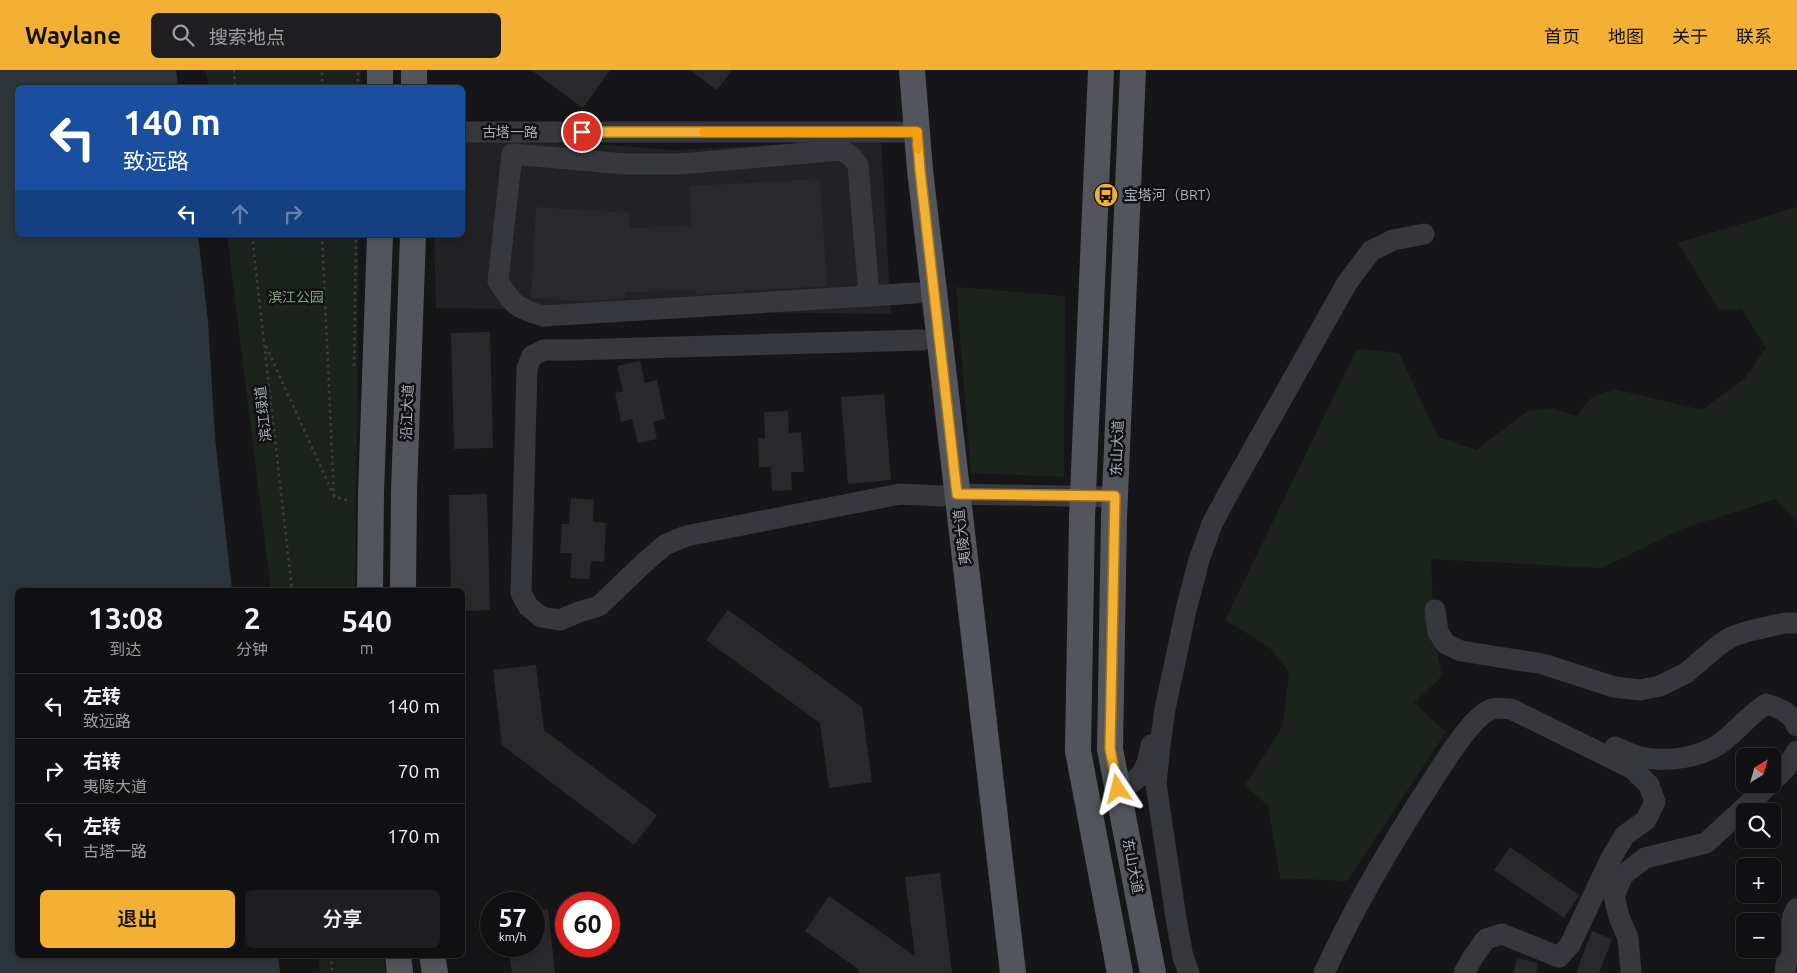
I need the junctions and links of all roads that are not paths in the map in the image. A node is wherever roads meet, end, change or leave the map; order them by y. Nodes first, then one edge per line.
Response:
1 (380, 70) edge
2 (414, 70) edge
3 (895, 70) edge
4 (912, 70) edge
5 (1101, 70) edge
6 (1132, 70) edge
7 (380, 85) edge
8 (414, 85) edge
9 (465, 132) edge
10 (908, 132) junction
11 (1424, 234) dead end
12 (380, 237) edge
13 (414, 237) edge
14 (917, 293) junction
15 (869, 296) junction
16 (922, 340) junction
17 (798, 344) junction
18 (753, 358) dead end
19 (949, 495) junction
20 (1083, 496) junction
21 (1115, 496) junction
22 (370, 588) edge
23 (403, 588) edge
24 (1435, 610) dead end
25 (1797, 624) edge
26 (1797, 726) edge
27 (1161, 733) junction
28 (1608, 744) dead end
29 (1796, 753) edge
30 (1781, 773) edge
31 (1118, 789) junction
32 (1760, 793) edge
33 (1797, 908) edge
34 (398, 958) edge
35 (432, 958) edge
36 (400, 973) edge
37 (435, 973) edge
38 (996, 973) edge
39 (1013, 973) edge
40 (1120, 973) edge
41 (1153, 973) edge
42 (1189, 973) edge
43 (1324, 973) edge
44 (1464, 973) edge
45 (1631, 973) edge
46 (1785, 973) edge

1 - 7 main road
2 - 8 main road
3 - 10 main road, 夷陵大道
4 - 10 main road, 夷陵大道
5 - 20 main road
6 - 21 main road, 东山大道
9 - 10 street, 古塔一路
10 - 14 main road, 夷陵大道
10 - 19 main road, 夷陵大道
11 - 27 street
12 - 22 main road
13 - 23 main road, 沿江大道
14 - 15 street
14 - 16 main road, 夷陵大道
15 - 15 street
16 - 17 street
16 - 19 main road, 夷陵大道
17 - 18 street
17 - 19 street
19 - 20 street
19 - 38 main road, 夷陵大道
19 - 39 main road, 夷陵大道
20 - 21 street
20 - 40 main road
21 - 31 main road, 东山大道
24 - 25 street
26 - 28 street
27 - 31 street
27 - 42 street
29 - 30 street
31 - 41 main road, 东山大道
32 - 45 street
33 - 46 street
34 - 36 main road
35 - 37 main road
43 - 44 street

